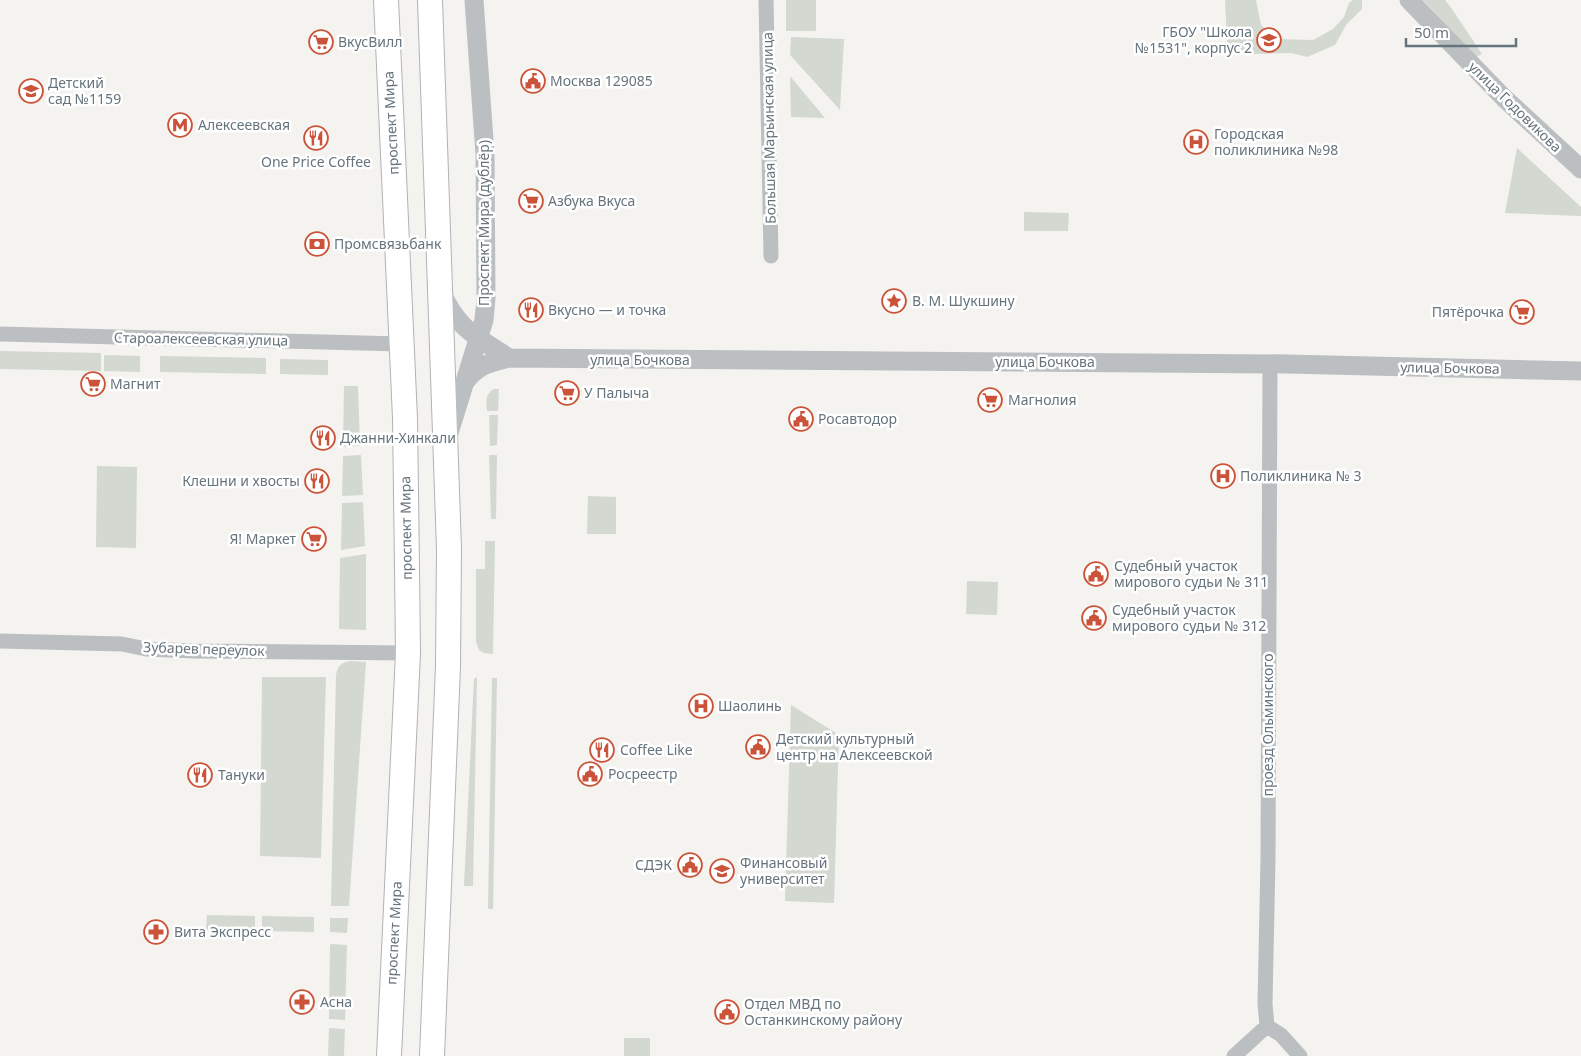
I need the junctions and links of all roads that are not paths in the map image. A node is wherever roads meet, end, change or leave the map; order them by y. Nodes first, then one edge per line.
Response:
1 (386, 0) edge
2 (430, 0) edge
3 (474, 0) edge
4 (766, 0) edge
5 (1408, 0) edge
6 (1581, 170) edge
7 (771, 256) dead end
8 (441, 290) junction
9 (0, 334) edge
10 (479, 338) junction
11 (402, 344) junction
12 (509, 358) junction
13 (1270, 364) junction
14 (1578, 370) edge
15 (465, 382) junction
16 (446, 441) junction
17 (0, 641) edge
18 (408, 652) junction
19 (1267, 1026) junction
20 (389, 1056) edge
21 (432, 1056) edge
22 (1234, 1056) edge
23 (1300, 1056) edge

1 - 11 main road, проспект Мира
2 - 8 main road
3 - 10 street, Проспект Мира (дублёр)
4 - 7 street, Большая Марьинская улица
5 - 6 street, улица Годовикова
8 - 10 street
8 - 16 main road
9 - 11 street, Староалексеевская улица
10 - 12 street
10 - 15 street, Проспект Мира (дублёр)
11 - 18 main road, проспект Мира
12 - 13 street, улица Бочкова
12 - 15 street, улица Бочкова
13 - 14 street, улица Бочкова
13 - 19 street, проезд Ольминского
15 - 16 street, Проспект Мира (дублёр)
16 - 21 main road
17 - 18 street, Зубарев переулок
18 - 20 main road, проспект Мира
19 - 22 street
19 - 23 street

